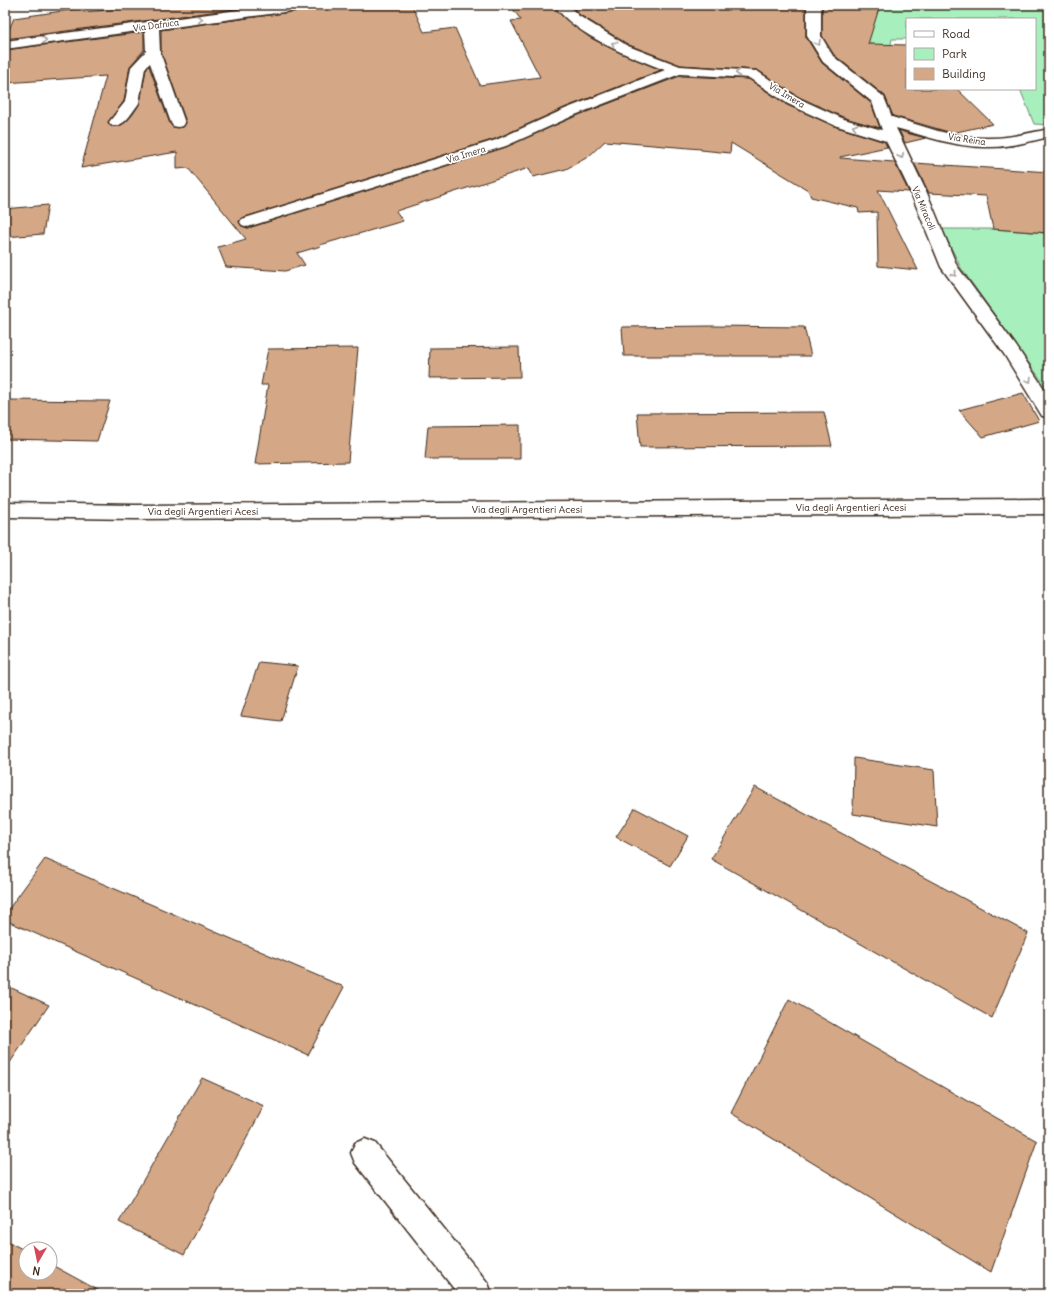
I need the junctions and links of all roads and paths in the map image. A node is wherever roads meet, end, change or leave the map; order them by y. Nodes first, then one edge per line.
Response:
1 (306, 5) edge
2 (561, 5) edge
3 (814, 5) edge
4 (152, 26) junction
5 (5, 45) edge
6 (153, 52) junction
7 (678, 70) junction
8 (886, 120) junction
9 (116, 122) dead end
10 (178, 123) dead end
11 (1049, 133) edge
12 (892, 138) junction
13 (248, 222) dead end
14 (1049, 411) edge
15 (1049, 508) edge
16 (5, 510) edge
17 (365, 1153) dead end
18 (477, 1294) edge

4 -> 1 street, Via Dafnica
7 -> 2 street, Via Imera
3 -> 8 street, Via Miracoli
5 -> 4 street, Via Dafnica
4 - 6 street
6 - 9 street
6 - 10 street
12 -> 7 street, Via Imera
7 - 13 street, Via Imera
8 - 11 street, Via Reina
8 - 12 street, Via Miracoli
12 -> 14 street, Via Miracoli
15 - 16 street, Via degli Argentieri Acesi
17 - 18 street

